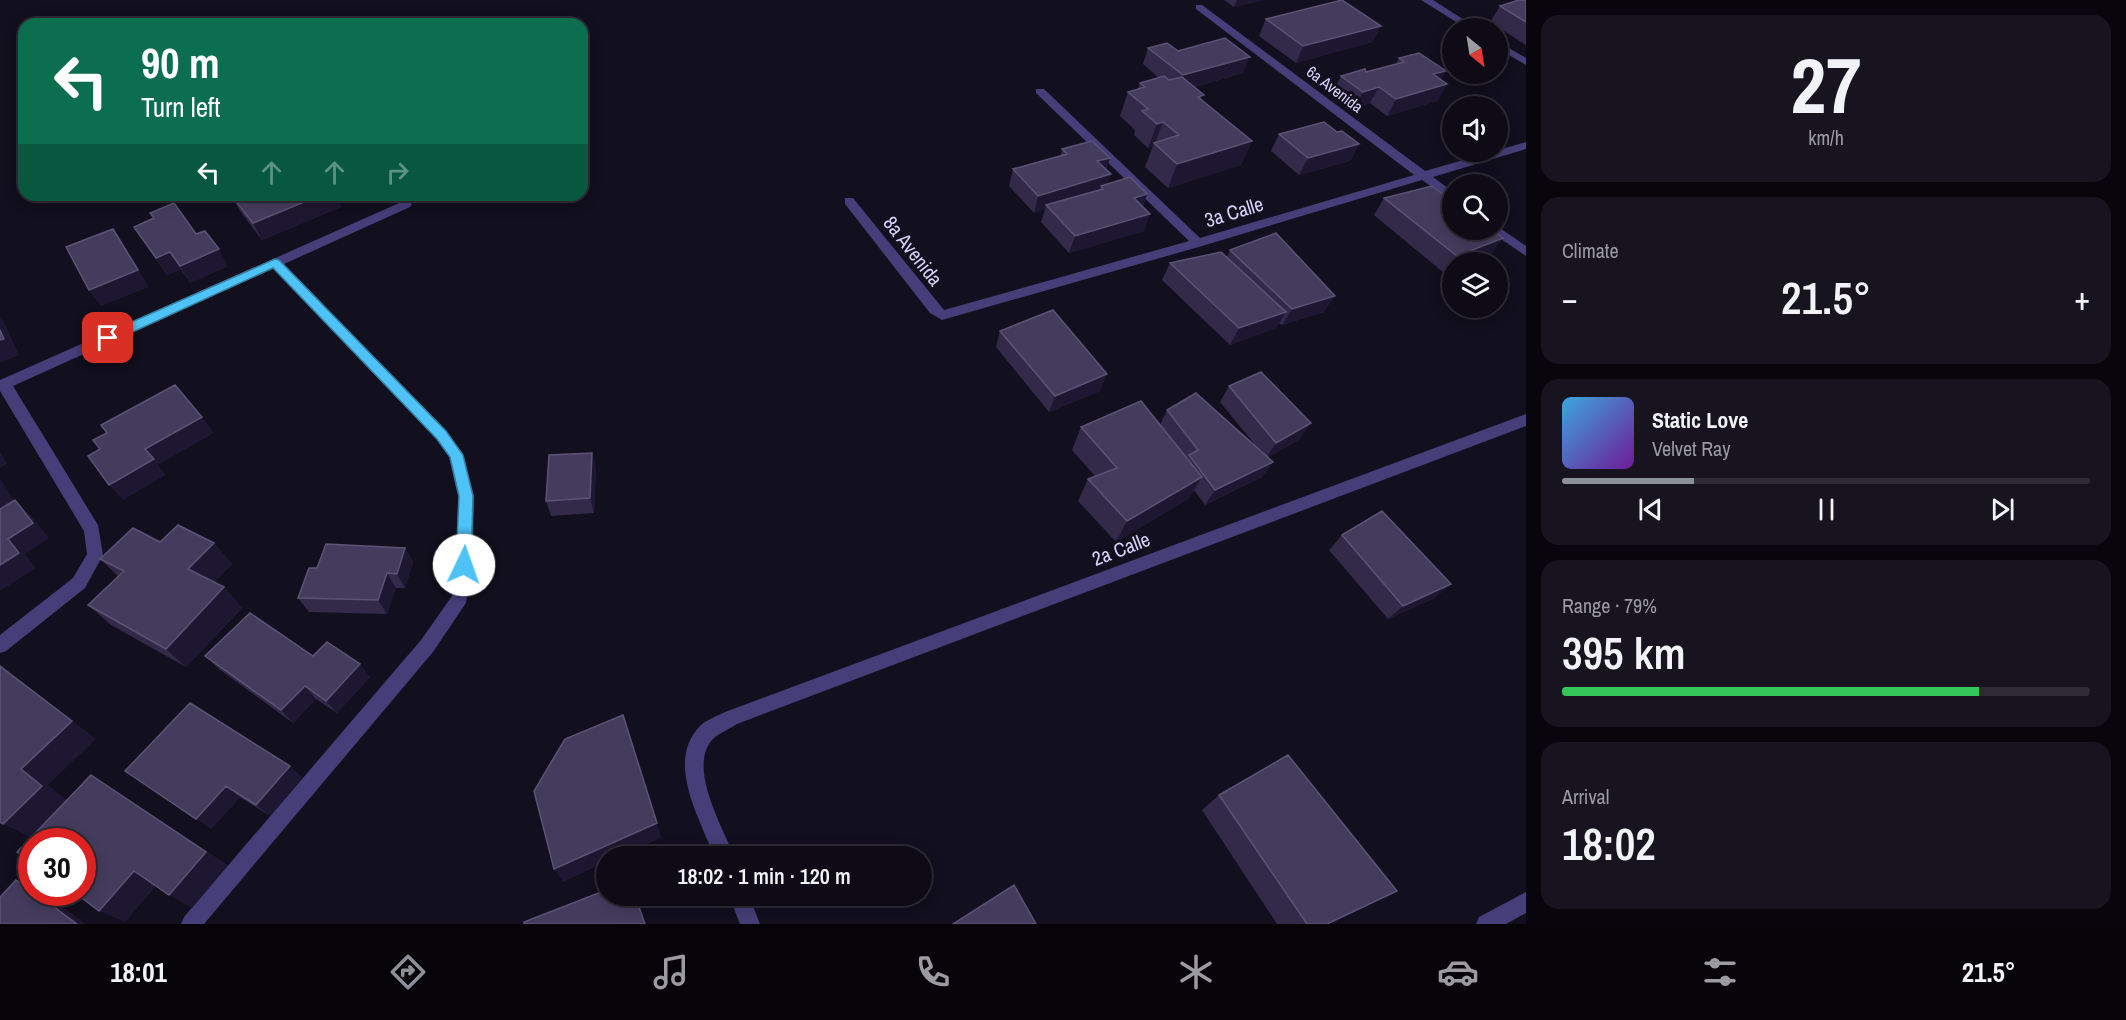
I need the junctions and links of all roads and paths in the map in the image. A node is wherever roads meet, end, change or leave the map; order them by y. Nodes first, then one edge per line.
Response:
1 (1426, 0) edge
2 (1198, 7) dead end
3 (1456, 18) edge
4 (1508, 51) edge
5 (1526, 62) edge
6 (1040, 91) dead end
7 (1526, 145) edge
8 (1424, 175) junction
9 (1442, 188) edge
10 (849, 201) dead end
11 (406, 204) dead end
12 (1508, 239) edge
13 (1198, 243) junction
14 (1526, 252) edge
15 (275, 262) junction
16 (953, 313) joint
17 (2, 385) edge
18 (1526, 420) edge
19 (0, 645) edge
20 (720, 846) edge
21 (1526, 902) edge
22 (743, 906) edge
23 (191, 924) edge
24 (750, 924) edge
25 (1486, 924) edge

1 - 3 street
2 - 8 street, 6a Avenida
4 - 5 street
6 - 13 street
7 - 8 street, 3a Calle
8 - 9 street, 6a Avenida
8 - 13 street, 3a Calle
10 - 16 street, 8a Avenida
11 - 15 street
12 - 14 street
13 - 16 street, 3a Calle
15 - 17 street
15 - 23 street
17 - 19 street
18 - 20 street, 2a Calle
21 - 25 street
22 - 24 street

